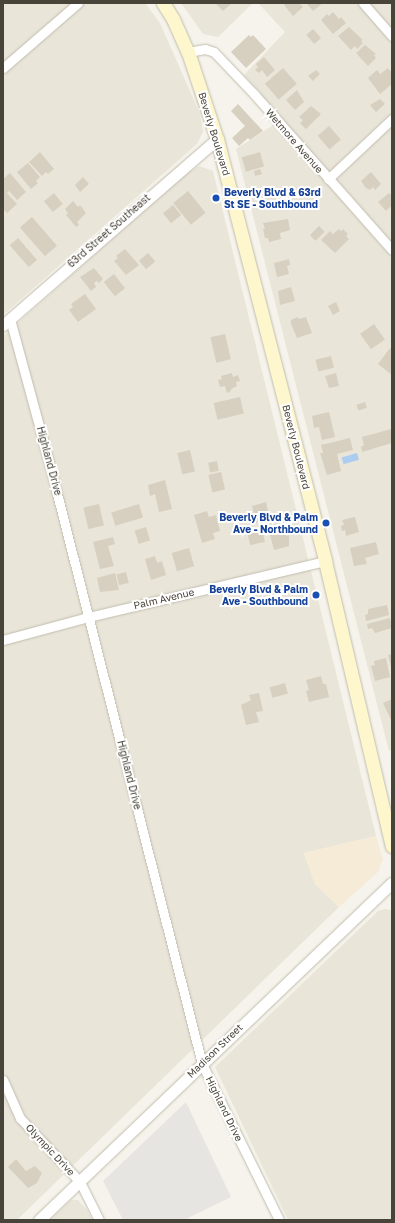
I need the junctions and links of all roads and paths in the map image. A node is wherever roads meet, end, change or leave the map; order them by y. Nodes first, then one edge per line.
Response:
1 (78, 3) edge
2 (163, 3) edge
3 (363, 3) edge
4 (392, 36) edge
5 (188, 52) junction
6 (3, 68) edge
7 (392, 119) edge
8 (217, 138) junction
9 (328, 179) junction
10 (392, 250) edge
11 (7, 322) edge
12 (325, 561) junction
13 (88, 617) junction
14 (3, 640) edge
15 (392, 846) edge
16 (392, 883) edge
17 (202, 1064) junction
18 (3, 1080) edge
19 (80, 1182) junction
20 (39, 1220) edge
21 (99, 1220) edge
22 (279, 1220) edge

1 - 6 street
2 - 5 main road, Beverly Boulevard
3 - 4 street
5 - 8 main road, Beverly Boulevard
5 - 9 street, Wetmore Avenue
7 - 9 street
8 - 11 street, 63rd Street Southeast
8 - 12 main road, Beverly Boulevard
9 - 10 street, Wetmore Avenue
11 - 13 street, Highland Drive
12 - 13 street, Palm Avenue
12 - 15 main road, Beverly Boulevard
13 - 14 street, Palm Avenue
13 - 17 street, Highland Drive
16 - 17 street, Madison Street
17 - 19 street, Madison Street
17 - 22 street, Highland Drive
18 - 19 street, Olympic Drive
19 - 20 street, Madison Street
19 - 21 street, Olympic Drive

